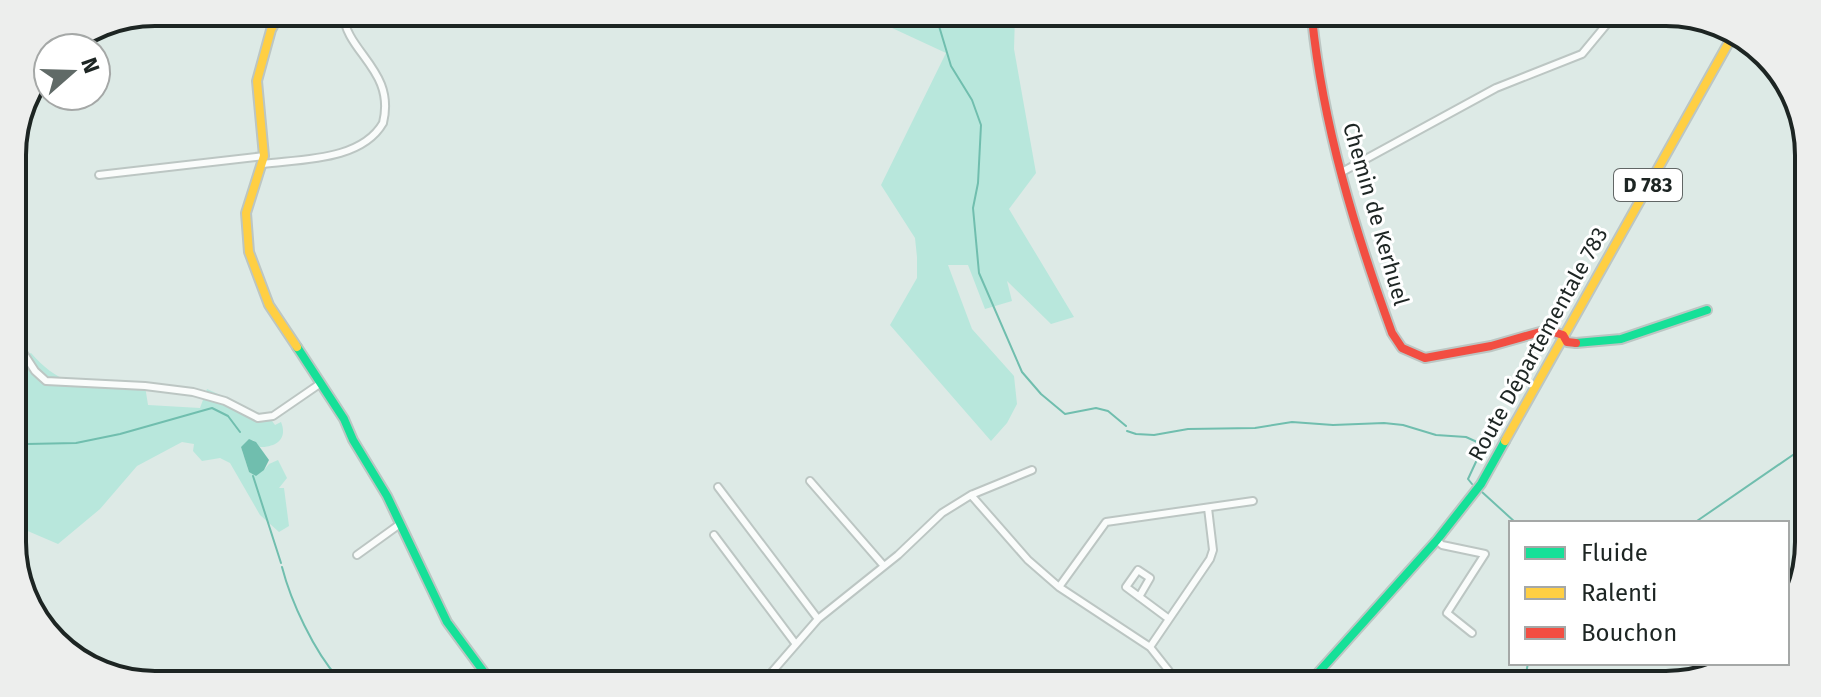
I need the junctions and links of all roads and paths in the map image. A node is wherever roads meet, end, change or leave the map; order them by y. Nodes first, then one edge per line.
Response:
1 (273, 26) edge
2 (347, 26) edge
3 (1313, 26) edge
4 (1605, 26) edge
5 (1729, 42) edge
6 (264, 160) junction
7 (1342, 172) junction
8 (99, 175) dead end
9 (1707, 310) dead end
10 (1563, 335) junction
11 (26, 357) edge
12 (321, 383) junction
13 (1032, 470) dead end
14 (810, 481) dead end
15 (718, 487) dead end
16 (971, 495) junction
17 (1253, 501) dead end
18 (1208, 508) junction
19 (400, 524) junction
20 (714, 535) dead end
21 (1437, 540) junction
22 (357, 555) dead end
23 (884, 566) junction
24 (1059, 587) junction
25 (1139, 597) dead end
26 (818, 619) junction
27 (1169, 619) junction
28 (1472, 633) dead end
29 (795, 643) junction
30 (1150, 647) junction
31 (483, 671) edge
32 (772, 671) edge
33 (1169, 671) edge
34 (1320, 671) edge

1 - 6 street
2 - 6 street
3 - 7 street, Chemin de Kerhuel
4 - 7 street
5 - 10 street, Route Départementale 783 / D 783
6 - 8 street
6 - 12 street
7 - 10 street, Chemin de Kerhuel
9 - 10 street, Chemin de Kerhuel
10 - 21 street, Route Départementale 783 / D 783
11 - 12 street
12 - 19 street
13 - 16 street
14 - 23 street
15 - 26 street
16 - 23 street
16 - 24 street
17 - 18 street
18 - 24 street
18 - 27 street
19 - 22 street
19 - 31 street
20 - 29 street
21 - 28 street
21 - 34 street, D 783
23 - 26 street
24 - 30 street
25 - 27 street
26 - 29 street
27 - 30 street
29 - 32 street
30 - 33 street

